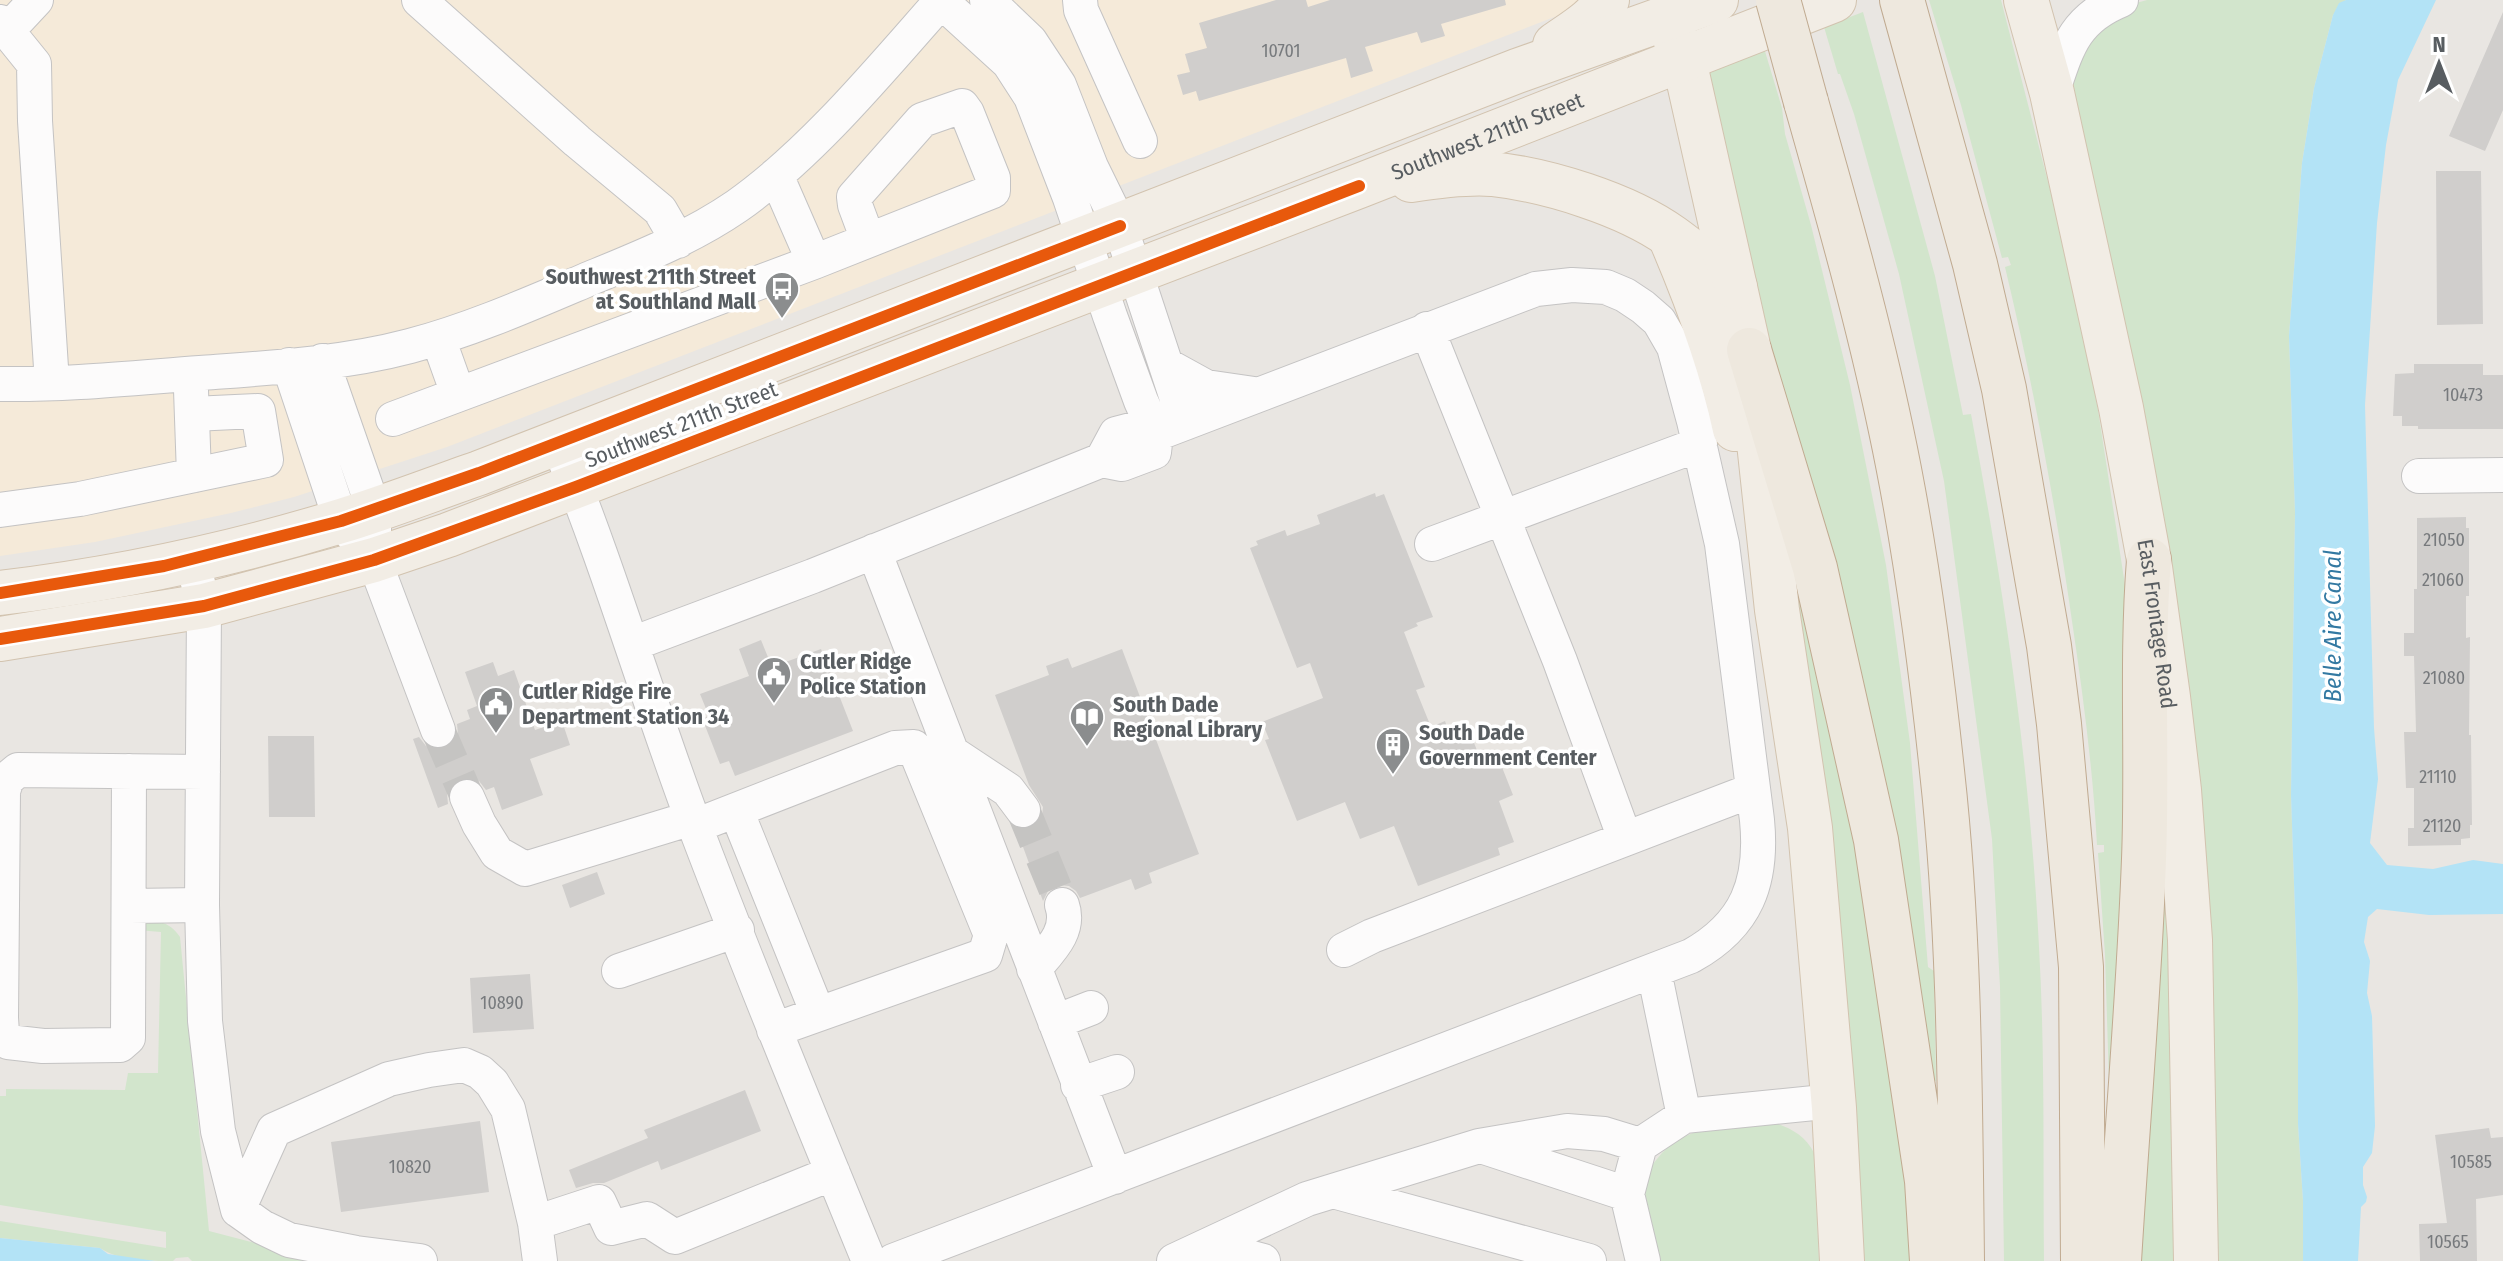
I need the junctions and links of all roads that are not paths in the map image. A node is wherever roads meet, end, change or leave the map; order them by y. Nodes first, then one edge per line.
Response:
1 (419, 0) edge
2 (941, 0) edge
3 (987, 0) edge
4 (1080, 0) edge
5 (1607, 0) edge
6 (1716, 0) edge
7 (1778, 0) edge
8 (1834, 0) edge
9 (1902, 0) edge
10 (2026, 0) edge
11 (2121, 0) edge
12 (33, 1) edge
13 (1665, 9) edge
14 (5, 36) edge
15 (1682, 60) junction
16 (1517, 71) junction
17 (2052, 93) junction
18 (1140, 141) dead end
19 (776, 175) junction
20 (1359, 186) junction
21 (1102, 233) junction
22 (1669, 235) junction
23 (868, 240) dead end
24 (678, 241) junction
25 (814, 262) junction
26 (1117, 277) junction
27 (1735, 287) junction
28 (1427, 329) junction
29 (438, 338) junction
30 (1749, 350) junction
31 (306, 363) junction
32 (1166, 365) junction
33 (190, 374) junction
34 (52, 383) junction
35 (0, 384) edge
36 (458, 394) junction
37 (1258, 394) junction
38 (193, 414) junction
39 (393, 419) dead end
40 (1171, 428) junction
41 (558, 443) junction
42 (1700, 444) junction
43 (194, 475) junction
44 (2503, 475) edge
45 (2419, 476) dead end
46 (576, 487) junction
47 (0, 510) edge
48 (358, 516) junction
49 (1502, 517) junction
50 (1432, 544) dead end
51 (874, 551) junction
52 (192, 560) junction
53 (374, 560) junction
54 (2149, 560) junction
55 (0, 593) edge
56 (204, 606) junction
57 (1777, 610) junction
58 (0, 639) edge
59 (632, 644) junction
60 (438, 730) tunnel mouth
61 (952, 753) junction
62 (129, 771) junction
63 (203, 772) junction
64 (1753, 790) junction
65 (467, 797) tunnel mouth
66 (736, 810) junction
67 (1023, 810) tunnel mouth
68 (694, 822) junction
69 (1625, 839) junction
70 (202, 905) junction
71 (1062, 905) tunnel mouth
72 (130, 906) junction
73 (737, 930) junction
74 (1344, 950) dead end
75 (1034, 969) junction
76 (619, 971) dead end
77 (1654, 971) junction
78 (1091, 1008) dead end
79 (818, 1014) junction
80 (1055, 1022) junction
81 (774, 1030) junction
82 (1117, 1072) dead end
83 (1078, 1085) junction
84 (1834, 1101) junction
85 (1684, 1116) junction
86 (1640, 1145) junction
87 (1479, 1146) junction
88 (833, 1173) junction
89 (1115, 1177) junction
90 (1333, 1191) junction
91 (1627, 1194) junction
92 (238, 1210) junction
93 (535, 1223) junction
94 (1207, 1246) junction
95 (420, 1261) edge
96 (540, 1261) edge
97 (869, 1261) edge
98 (893, 1261) edge
99 (1174, 1261) edge
100 (1263, 1261) edge
101 (1589, 1261) edge
102 (1643, 1261) edge
103 (1842, 1261) edge
104 (1932, 1261) edge
105 (1962, 1261) edge
106 (2083, 1261) edge
107 (2119, 1261) edge
108 (2196, 1261) edge

1 - 24 street
2 - 19 street
2 - 21 street
3 - 21 street
4 - 18 street
5 - 16 main road
6 - 13 main road, Southwest 211th Street
7 - 105 highway, bridge
8 - 15 main road, Southwest 211th Street
9 - 106 highway
10 - 17 main road, East Frontage Road
11 - 17 street
12 - 14 street
13 - 15 main road
13 - 16 main road, Southwest 211th Street
14 - 34 street
15 - 20 main road, Southwest 211th Street
15 - 27 main road
16 - 21 main road, Southwest 211th Street
17 - 54 main road, East Frontage Road
19 - 24 street
19 - 25 street
20 - 22 main road
20 - 26 main road, Southwest 211th Street
21 - 26 street
21 - 41 main road, Southwest 211th Street
22 - 27 main road
22 - 57 main road
23 - 25 street
24 - 29 street
25 - 36 street
26 - 32 street
26 - 40 street
26 - 46 main road, Southwest 211th Street
27 - 30 main road
28 - 37 street
28 - 42 street
28 - 49 street
29 - 31 street
29 - 36 street
30 - 57 main road
30 - 104 highway
31 - 33 street
31 - 48 street
32 - 37 street
32 - 40 street
33 - 34 street
33 - 38 street
34 - 35 street
36 - 39 street
37 - 40 street
38 - 43 street
38 - 43 street
40 - 51 street
41 - 46 street
41 - 48 main road, Southwest 211th Street
42 - 49 street
42 - 64 street
43 - 47 street
44 - 45 street
46 - 53 main road, Southwest 211th Street
46 - 59 street
48 - 52 main road, Southwest 211th Street
48 - 53 street
49 - 50 street
49 - 69 street
51 - 59 street
51 - 61 street
52 - 55 main road, Southwest 211th Street
52 - 56 street
53 - 56 main road, Southwest 211th Street
53 - 60 street
54 - 107 highway
54 - 108 main road, East Frontage Road
56 - 58 main road, Southwest 211th Street
56 - 63 street
57 - 84 main road
59 - 68 street
61 - 67 street
61 - 75 street
62 - 63 street
62 - 72 street
62 - 72 street
63 - 70 street
64 - 69 street
64 - 77 street
65 - 68 street
66 - 68 street
66 - 79 street
66 - 79 street
68 - 73 street
69 - 74 street
70 - 72 street
70 - 92 street
71 - 75 street
73 - 76 street
73 - 81 street
75 - 80 street
77 - 85 street
77 - 89 street
78 - 80 street
79 - 81 street
80 - 83 street
81 - 88 street
82 - 83 street
83 - 89 street
84 - 85 street
84 - 103 main road
85 - 86 street
86 - 87 street
86 - 91 street
87 - 90 street
87 - 91 street
88 - 93 street
88 - 97 street
89 - 98 street
90 - 94 street
90 - 101 street
91 - 102 street
92 - 93 street
92 - 95 street
93 - 96 street
94 - 99 street
94 - 100 street

